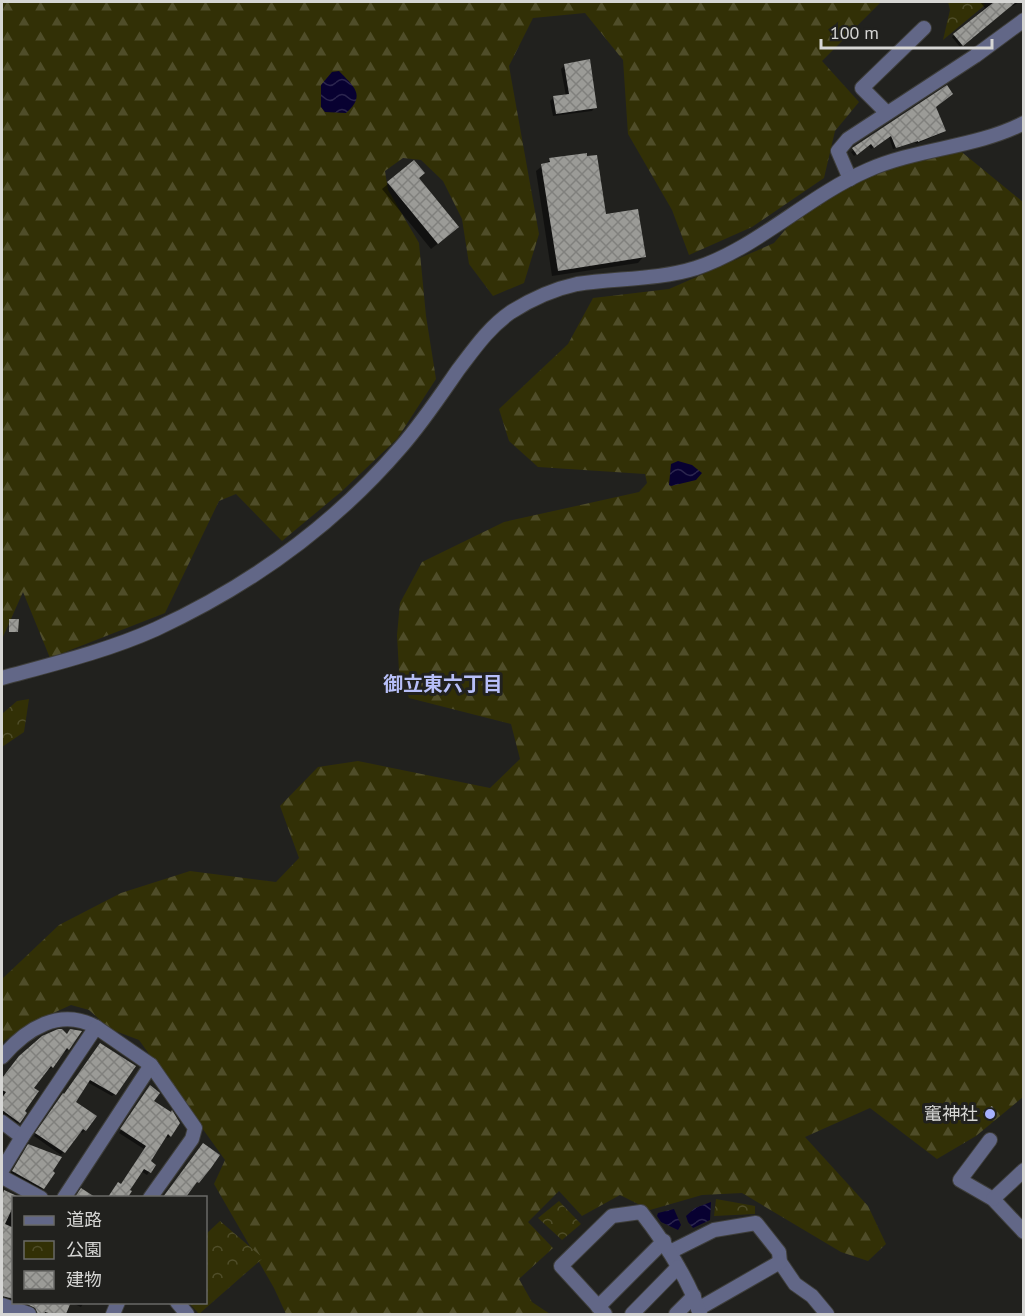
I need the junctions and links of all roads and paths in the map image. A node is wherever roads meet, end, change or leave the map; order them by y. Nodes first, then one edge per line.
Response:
1 (1023, 20) edge
2 (924, 28) dead end
3 (887, 113) junction
4 (1023, 123) edge
5 (850, 179) junction
6 (2, 678) edge
7 (96, 1027) junction
8 (2, 1057) edge
9 (151, 1065) junction
10 (2, 1122) edge
11 (22, 1137) junction
12 (990, 1140) dead end
13 (2, 1170) edge
14 (1023, 1170) edge
15 (2, 1177) edge
16 (40, 1196) edge
17 (65, 1196) edge
18 (151, 1196) edge
19 (993, 1199) junction
20 (1023, 1232) edge
21 (667, 1247) junction
22 (780, 1262) junction
23 (678, 1267) junction
24 (2, 1305) edge
25 (698, 1306) edge
26 (25, 1309) edge
27 (602, 1311) edge
28 (820, 1312) edge
29 (632, 1314) edge
30 (676, 1314) edge

1 - 3 street
2 - 3 street
3 - 5 street
4 - 5 street
5 - 6 street
7 - 8 street
7 - 9 street
7 - 11 street
9 - 17 street
9 - 18 street
10 - 11 street
11 - 13 street
12 - 19 street
14 - 19 street
15 - 16 street
19 - 20 street
21 - 22 street
21 - 23 street
21 - 27 street
21 - 27 street
22 - 25 street
22 - 28 street
23 - 25 street
23 - 29 street
24 - 26 street
25 - 30 street

